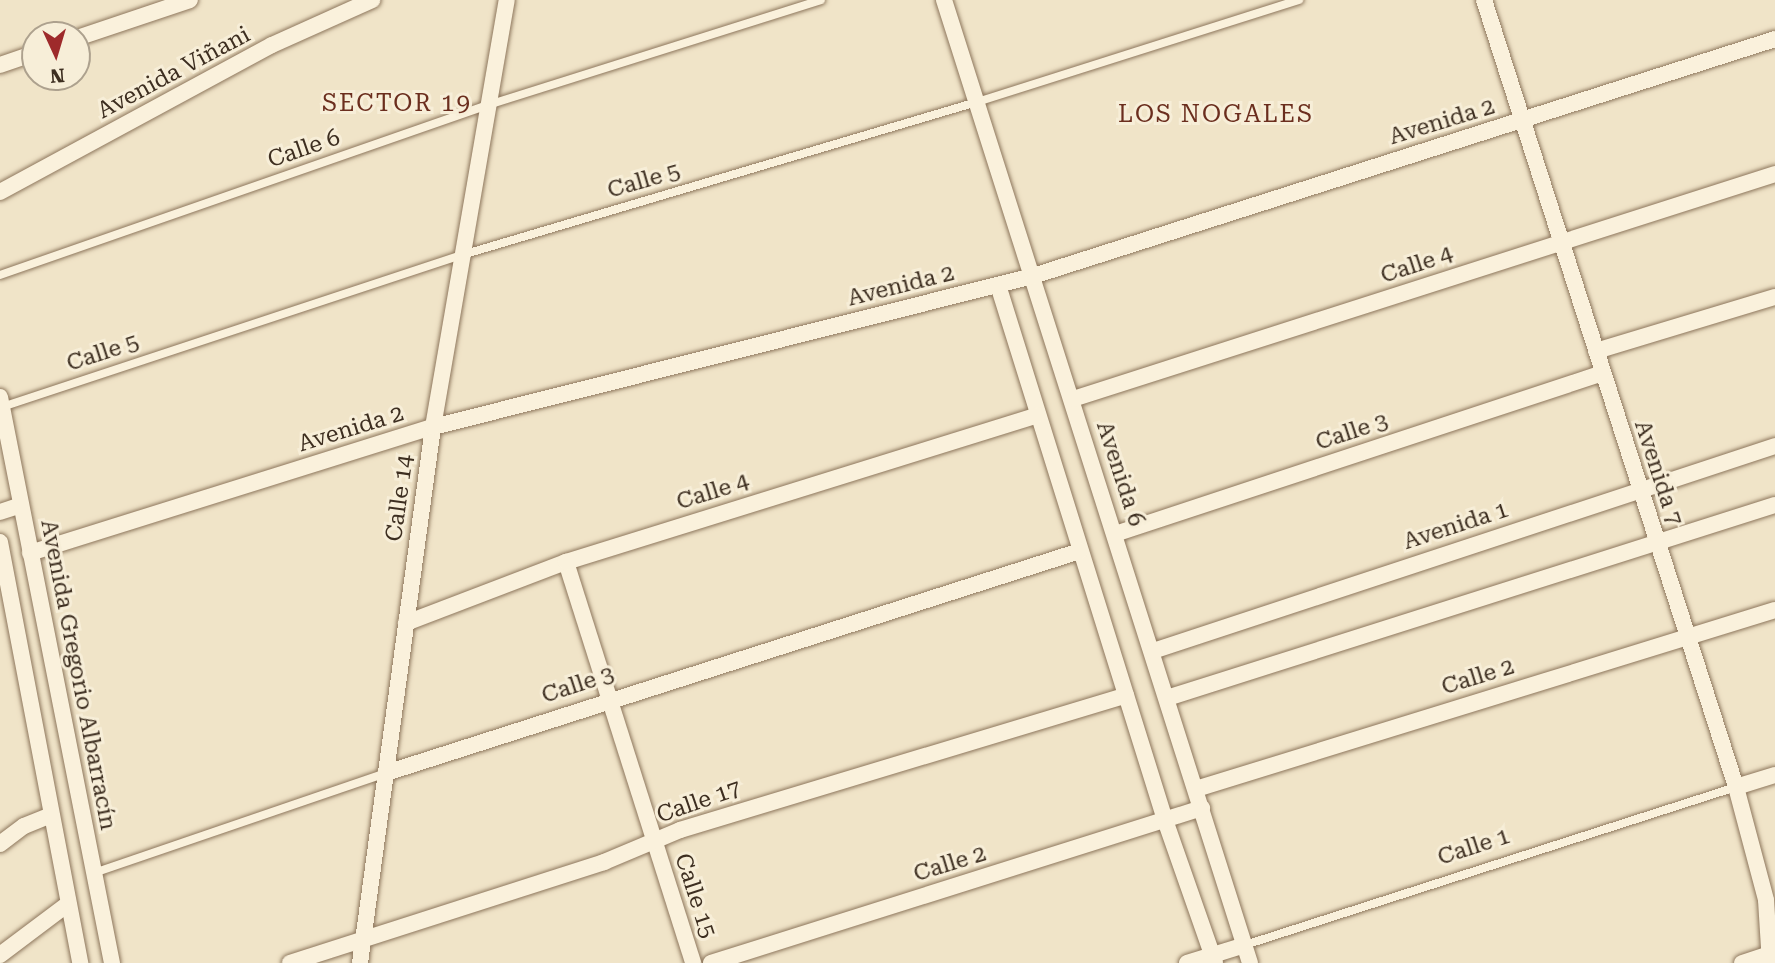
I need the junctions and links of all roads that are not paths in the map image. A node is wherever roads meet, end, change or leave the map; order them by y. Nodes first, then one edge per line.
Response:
1 (190, 0) edge
2 (372, 0) edge
3 (507, 0) edge
4 (821, 0) edge
5 (944, 0) edge
6 (1299, 0) edge
7 (1484, 0) edge
8 (91, 33) edge
9 (1775, 39) edge
10 (21, 58) edge
11 (0, 65) edge
12 (977, 102) junction
13 (488, 105) junction
14 (1523, 121) junction
15 (1775, 174) edge
16 (0, 192) edge
17 (1562, 243) junction
18 (463, 255) junction
19 (0, 275) edge
20 (1033, 276) junction
21 (998, 285) junction
22 (1775, 297) edge
23 (1596, 351) junction
24 (1603, 373) junction
25 (1073, 399) junction
26 (1, 402) edge
27 (1037, 415) junction
28 (433, 427) junction
29 (1775, 446) edge
30 (1639, 489) junction
31 (21, 505) junction
32 (1775, 505) edge
33 (0, 512) edge
34 (1115, 534) junction
35 (0, 542) edge
36 (1657, 543) junction
37 (1080, 551) junction
38 (30, 553) junction
39 (566, 562) junction
40 (1775, 610) edge
41 (406, 623) junction
42 (1685, 636) junction
43 (1153, 651) junction
44 (1126, 695) junction
45 (1167, 698) junction
46 (609, 699) junction
47 (386, 772) junction
48 (1775, 775) edge
49 (1736, 787) junction
50 (1196, 789) junction
51 (1202, 808) junction
52 (51, 815) junction
53 (1165, 820) junction
54 (654, 842) junction
55 (0, 844) edge
56 (94, 873) junction
57 (68, 904) junction
58 (364, 938) junction
59 (1245, 945) junction
60 (0, 955) edge
61 (1772, 957) edge
62 (1213, 959) edge
63 (80, 963) edge
64 (112, 963) edge
65 (290, 963) edge
66 (360, 963) edge
67 (693, 963) edge
68 (711, 963) edge
69 (1187, 963) edge
70 (1250, 963) edge
71 (1742, 963) edge

1 - 8 street
2 - 16 street, Avenida Viñani
3 - 13 street, Calle 14
4 - 13 lane, Calle 6
5 - 12 street, Avenida 6
6 - 12 lane, Calle 5
7 - 14 street, Avenida 7
9 - 14 street, Avenida 2
10 - 11 street
12 - 18 lane, Calle 5
12 - 20 street, Avenida 6
13 - 18 street, Calle 14
13 - 19 lane, Calle 6
14 - 17 street, Avenida 7
14 - 20 street, Avenida 2
15 - 17 street, Calle 4
17 - 23 street, Avenida 7
17 - 25 street, Calle 4
18 - 26 lane, Calle 5
18 - 28 street, Calle 14
20 - 21 street, Avenida 2
20 - 25 street, Avenida 6
21 - 27 street
21 - 28 street, Avenida 2
22 - 23 street
23 - 24 street, Avenida 7
24 - 30 street, Avenida 7
24 - 34 street, Calle 3
25 - 34 street, Avenida 6
26 - 31 street, Avenida Gregorio Albarracín
27 - 37 street
27 - 39 street, Calle 4
28 - 38 street, Avenida 2
28 - 41 street, Calle 14
29 - 30 street, Avenida 1
30 - 36 street, Avenida 7
30 - 43 street, Avenida 1
31 - 33 street
31 - 38 street, Avenida Gregorio Albarracín
32 - 36 street
34 - 43 street, Avenida 6
35 - 52 street
36 - 42 street, Avenida 7
36 - 45 street
37 - 44 street
37 - 46 street, Calle 3
38 - 56 street, Avenida Gregorio Albarracín
39 - 41 street, Calle 4
39 - 46 street, Calle 15
40 - 42 street, Calle 2
41 - 47 street, Calle 14
42 - 49 street, Avenida 7
42 - 50 street, Calle 2
43 - 45 street, Avenida 6
44 - 53 street
44 - 54 street, Calle 17
45 - 50 street, Avenida 6
46 - 47 street, Calle 3
46 - 54 street, Calle 15
47 - 56 lane, Calle 3
47 - 58 street, Calle 14
48 - 49 street, Calle 1
49 - 59 lane, Calle 1
49 - 61 street, Avenida 7
50 - 51 street, Avenida 6
51 - 53 street, Calle 2
51 - 59 street, Avenida 6
52 - 55 street
52 - 57 street
53 - 62 street
53 - 68 street, Calle 2
54 - 58 street, Calle 17
54 - 67 street, Calle 15
56 - 64 street, Avenida Gregorio Albarracín
57 - 60 street
57 - 63 street
58 - 65 street, Calle 17
58 - 66 street, Calle 14
59 - 62 street, Calle 1
59 - 70 street, Avenida 6
61 - 71 street
62 - 69 street, Calle 1

